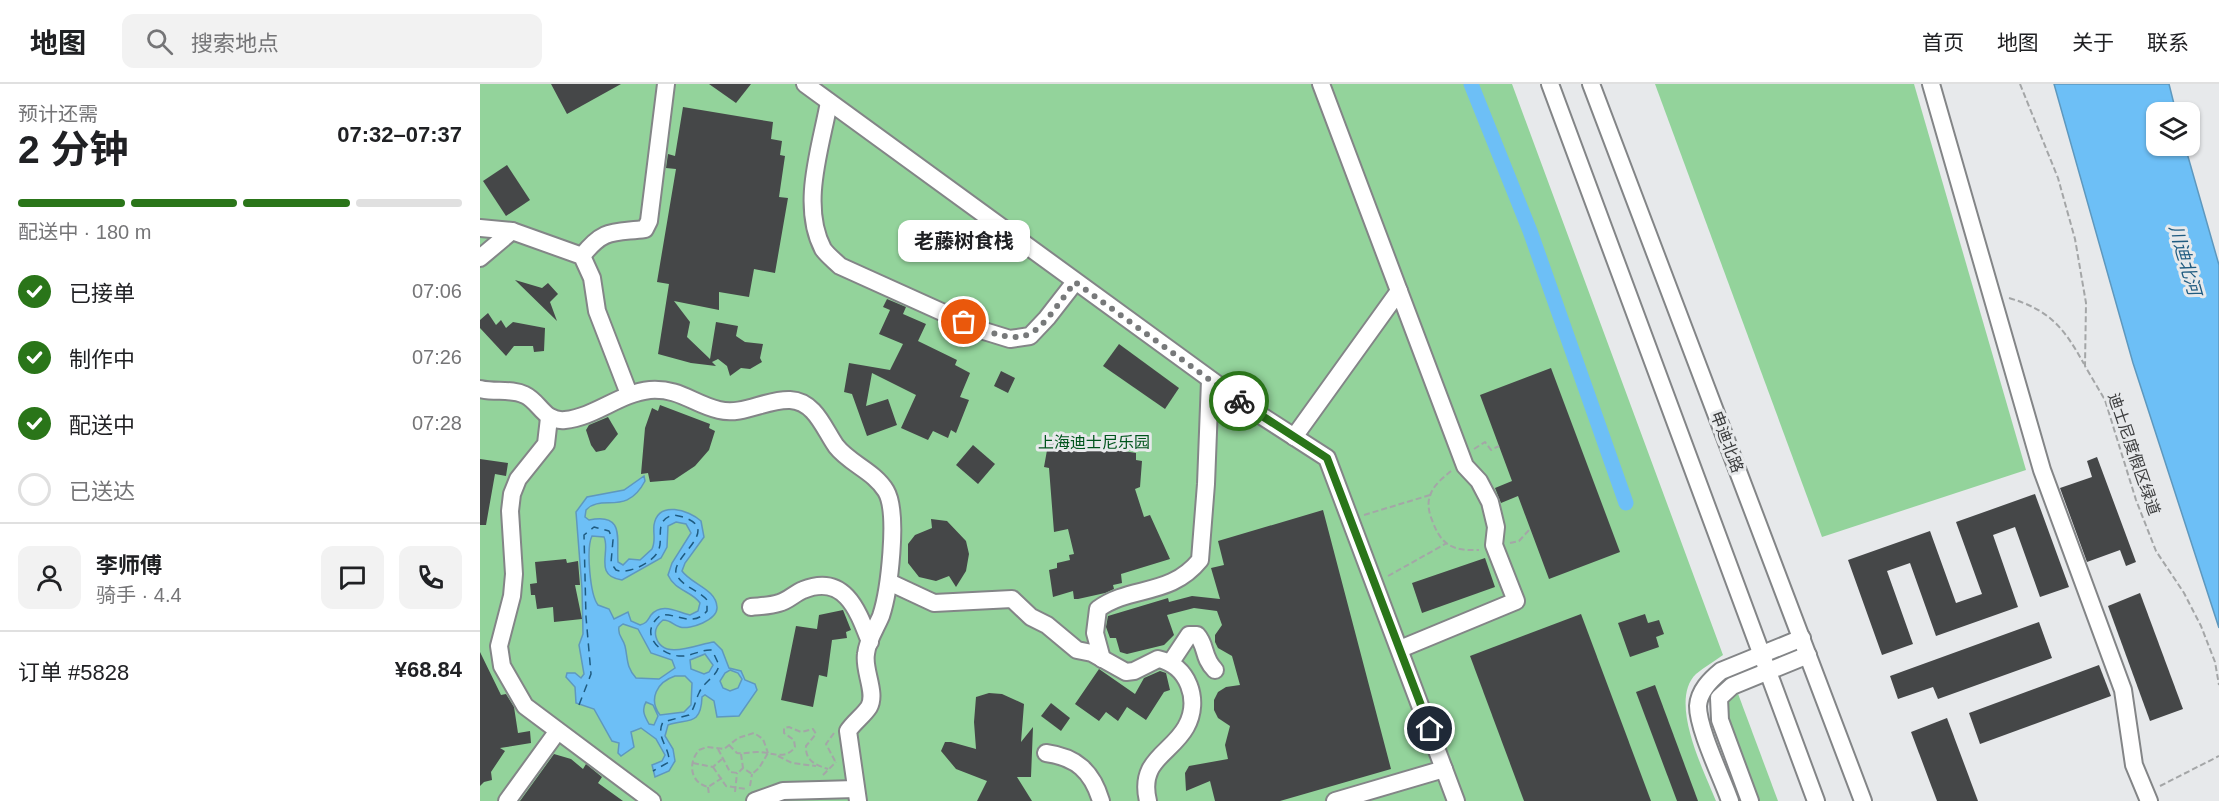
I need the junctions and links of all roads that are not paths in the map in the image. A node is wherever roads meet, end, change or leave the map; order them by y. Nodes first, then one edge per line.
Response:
1 (666, 84) edge
2 (805, 84) edge
3 (1321, 84) edge
4 (1550, 84) edge
5 (1591, 84) edge
6 (1931, 84) edge
7 (829, 102) junction
8 (480, 228) edge
9 (512, 231) junction
10 (582, 256) junction
11 (480, 258) edge
12 (1075, 282) junction
13 (1399, 291) junction
14 (1210, 380) junction
15 (480, 389) edge
16 (629, 394) junction
17 (549, 418) junction
18 (1294, 438) junction
19 (889, 582) junction
20 (751, 607) dead end
21 (1802, 638) junction
22 (870, 642) junction
23 (1400, 649) junction
24 (1762, 654) junction
25 (1808, 655) junction
26 (1102, 659) junction
27 (1171, 662) junction
28 (1768, 671) junction
29 (1191, 694) junction
30 (557, 732) junction
31 (1046, 753) dead end
32 (1444, 769) junction
33 (857, 795) edge
34 (2142, 799) edge
35 (651, 800) edge
36 (507, 801) edge
37 (755, 801) edge
38 (1101, 801) edge
39 (1148, 801) edge
40 (1335, 801) edge
41 (1456, 801) edge
42 (1730, 801) edge
43 (1750, 801) edge
44 (1816, 801) edge
45 (1863, 801) edge

1 - 10 street
2 - 7 street
3 - 13 street
4 - 24 street
5 - 21 street, 申迪北路
6 - 34 street
7 - 12 street
7 - 12 street
8 - 9 street
9 - 10 street
9 - 11 street
10 - 16 street
12 - 14 street
13 - 18 street
13 - 23 street
14 - 18 street
14 - 26 street
15 - 17 street
16 - 17 street
16 - 19 street
17 - 30 street
18 - 23 street
19 - 22 street
19 - 26 street
20 - 22 street
21 - 24 street
21 - 25 street, 申迪北路
22 - 33 street
23 - 32 street
24 - 28 street
24 - 42 street
25 - 28 street
25 - 45 street, 申迪北路
26 - 27 street
27 - 29 street
27 - 29 street
28 - 43 street
28 - 44 street
29 - 39 street
30 - 35 street
30 - 36 street
31 - 38 street
32 - 40 street
32 - 41 street
33 - 37 street

